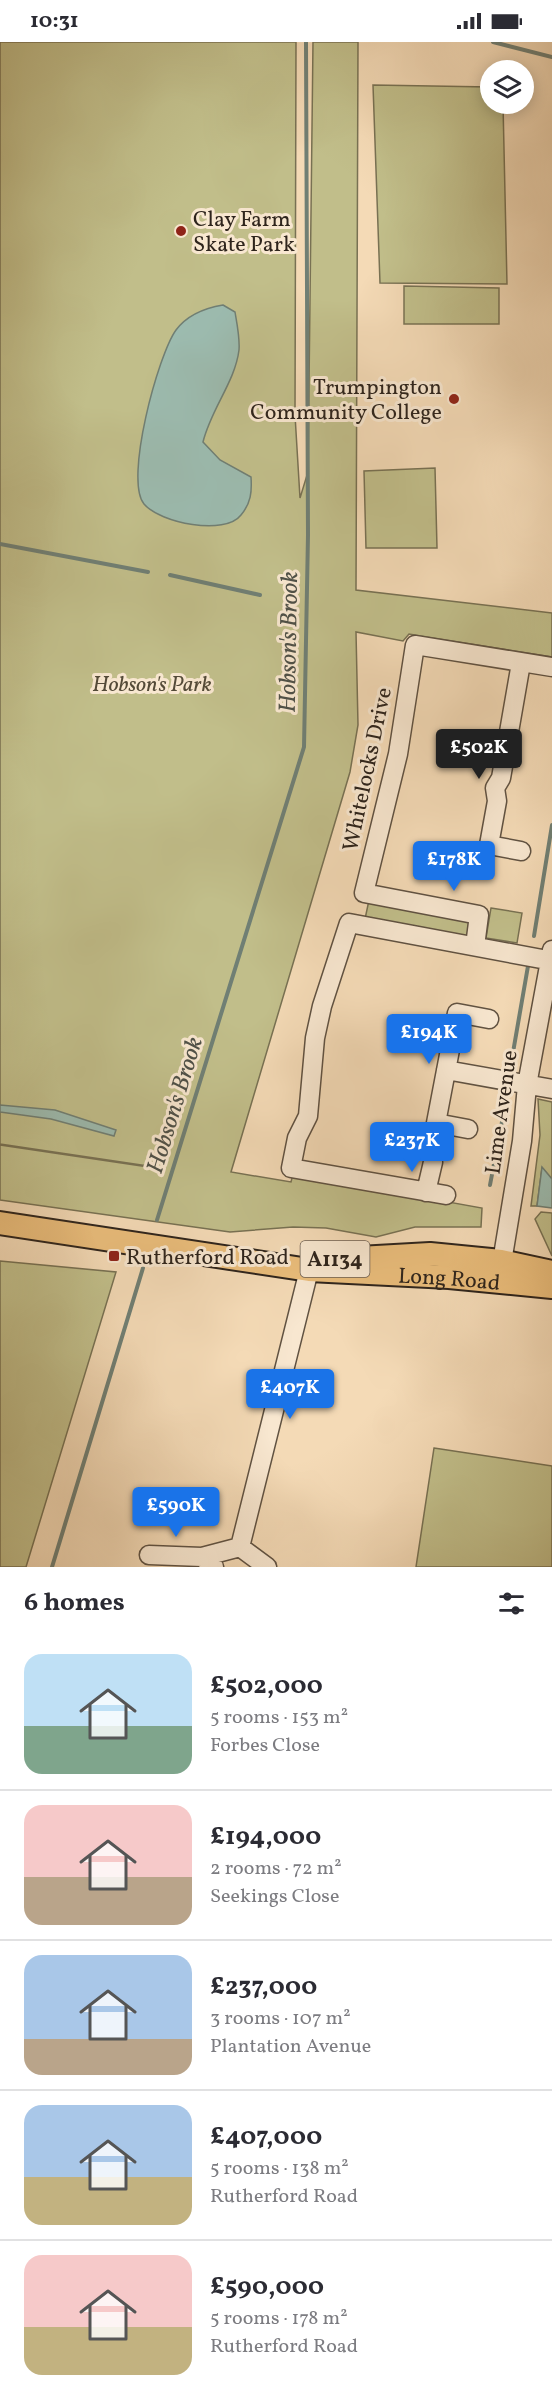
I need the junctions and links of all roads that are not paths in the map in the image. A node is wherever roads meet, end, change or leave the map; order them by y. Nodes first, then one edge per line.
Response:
1 (521, 663) junction
2 (552, 667) edge
3 (521, 851) dead end
4 (475, 946) junction
5 (551, 957) edge
6 (489, 1019) dead end
7 (446, 1070) junction
8 (526, 1085) junction
9 (552, 1089) edge
10 (468, 1129) dead end
11 (433, 1162) dead end
12 (426, 1192) junction
13 (446, 1195) dead end
14 (0, 1223) edge
15 (169, 1248) junction
16 (309, 1270) junction
17 (500, 1271) junction
18 (552, 1272) edge
19 (552, 1287) edge
20 (240, 1547) junction
21 (149, 1555) dead end
22 (208, 1562) edge
23 (267, 1567) edge

1 - 2 street, Whitelocks Drive
1 - 3 street
1 - 4 street, Whitelocks Drive
4 - 5 street
4 - 12 street
5 - 8 street, Lime Avenue
6 - 7 street
7 - 8 street
7 - 10 street
8 - 9 street
8 - 17 street, Lime Avenue
11 - 12 street
12 - 13 street
14 - 15 main road, Long Road / A1134
15 - 16 main road, Long Road / A1134
15 - 17 main road, Long Road / A1134
16 - 17 main road, Long Road / A1134
16 - 20 street
17 - 18 main road, Long Road / A1134
17 - 19 main road, Long Road / A1134
20 - 22 street
20 - 23 street
21 - 22 street

